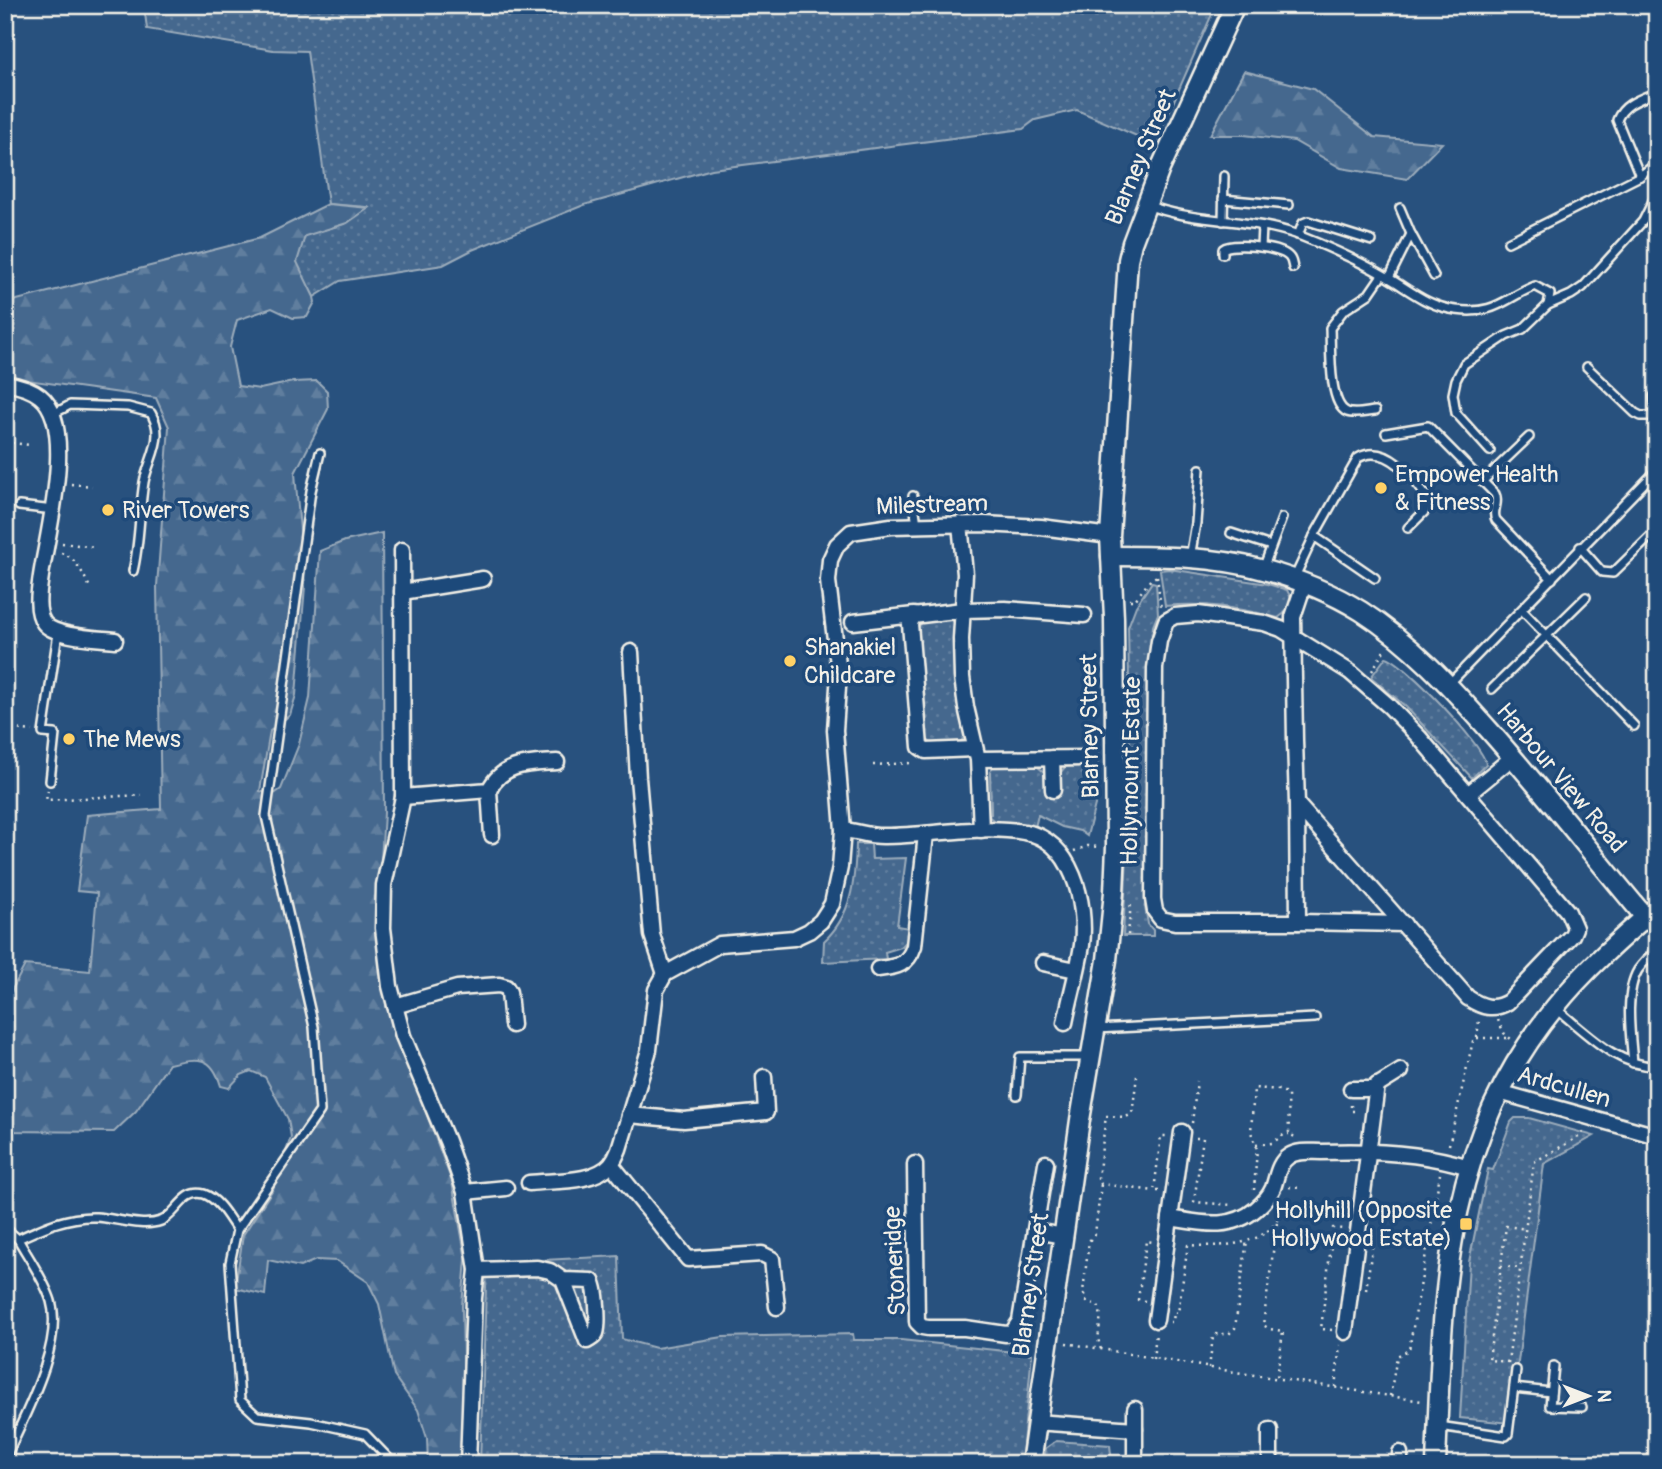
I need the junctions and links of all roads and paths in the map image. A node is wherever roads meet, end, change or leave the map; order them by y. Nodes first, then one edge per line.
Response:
1 (1235, 5) edge
2 (1657, 92) edge
3 (1657, 163) edge
4 (1224, 176) dead end
5 (1640, 176) junction
6 (1657, 193) edge
7 (1223, 199) junction
8 (1146, 205) junction
9 (1289, 205) dead end
10 (1399, 208) dead end
11 (1223, 220) junction
12 (1262, 226) junction
13 (1411, 234) junction
14 (1298, 235) junction
15 (1372, 241) dead end
16 (1508, 242) dead end
17 (1261, 247) junction
18 (1223, 254) dead end
19 (1293, 268) dead end
20 (1434, 276) dead end
21 (1386, 277) junction
22 (1548, 305) junction
23 (1587, 367) dead end
24 (5, 383) edge
25 (1657, 391) edge
26 (1374, 411) dead end
27 (53, 414) junction
28 (1657, 417) edge
29 (1386, 433) dead end
30 (1529, 437) dead end
31 (5, 442) edge
32 (29, 445) dead end
33 (1490, 451) dead end
34 (320, 453) dead end
35 (1200, 469) dead end
36 (1657, 470) edge
37 (1483, 481) junction
38 (56, 482) junction
39 (92, 486) dead end
40 (913, 496) dead end
41 (19, 506) dead end
42 (45, 509) dead end
43 (1282, 518) dead end
44 (960, 524) junction
45 (918, 525) junction
46 (1408, 528) dead end
47 (1657, 530) edge
48 (1231, 533) dead end
49 (1110, 536) junction
50 (1314, 536) junction
51 (68, 544) dead end
52 (1272, 546) junction
53 (94, 547) dead end
54 (1580, 547) junction
55 (402, 550) dead end
56 (66, 554) dead end
57 (1111, 556) junction
58 (1156, 556) junction
59 (1190, 559) junction
60 (1263, 570) junction
61 (133, 571) dead end
62 (1157, 576) junction
63 (1375, 578) dead end
64 (483, 579) dead end
65 (1552, 579) junction
66 (1299, 582) junction
67 (92, 589) dead end
68 (402, 592) junction
69 (1586, 597) dead end
70 (1113, 601) junction
71 (963, 610) junction
72 (1522, 610) junction
73 (914, 615) junction
74 (1084, 615) dead end
75 (1166, 621) junction
76 (853, 622) dead end
77 (58, 632) junction
78 (1546, 638) junction
79 (1294, 639) junction
80 (115, 640) dead end
81 (631, 652) dead end
82 (1393, 652) dead end
83 (1364, 684) junction
84 (1448, 684) junction
85 (1492, 690) dead end
86 (1155, 714) junction
87 (1634, 726) dead end
88 (5, 728) edge
89 (43, 733) junction
90 (977, 754) junction
91 (1513, 757) junction
92 (1052, 758) junction
93 (911, 760) dead end
94 (557, 762) dead end
95 (1090, 763) joint
96 (873, 765) dead end
97 (50, 781) joint
98 (489, 790) junction
99 (1053, 790) dead end
100 (1468, 794) junction
101 (141, 795) dead end
102 (1101, 796) dead end
103 (403, 797) junction
104 (1297, 804) junction
105 (843, 830) junction
106 (981, 830) junction
107 (1133, 831) dead end
108 (926, 834) junction
109 (492, 835) dead end
110 (1116, 847) junction
111 (1061, 855) junction
112 (1131, 896) dead end
113 (1651, 912) edge
114 (1297, 922) junction
115 (1404, 924) junction
116 (1128, 935) dead end
117 (1657, 950) edge
118 (1043, 962) dead end
119 (878, 969) dead end
120 (1076, 970) junction
121 (665, 974) junction
122 (395, 1006) junction
123 (1554, 1007) junction
124 (1495, 1016) dead end
125 (1315, 1018) dead end
126 (1065, 1023) dead end
127 (1479, 1023) dead end
128 (512, 1025) dead end
129 (1096, 1029) junction
130 (1477, 1038) junction
131 (1509, 1038) junction
132 (1514, 1042) dead end
133 (1091, 1057) junction
134 (1633, 1063) junction
135 (1657, 1066) edge
136 (1401, 1071) dead end
137 (1137, 1076) dead end
138 (764, 1077) dead end
139 (1197, 1081) dead end
140 (1377, 1086) junction
141 (1351, 1089) dead end
142 (1499, 1092) junction
143 (1017, 1095) dead end
144 (1351, 1111) dead end
145 (1363, 1111) dead end
146 (629, 1115) junction
147 (1584, 1127) dead end
148 (1289, 1134) junction
149 (1189, 1135) junction
150 (1657, 1136) edge
151 (1301, 1139) dead end
152 (1256, 1145) junction
153 (1449, 1145) dead end
154 (1369, 1150) junction
155 (1046, 1163) dead end
156 (611, 1164) junction
157 (915, 1164) dead end
158 (1469, 1167) junction
159 (1440, 1174) dead end
160 (529, 1183) dead end
161 (1101, 1184) junction
162 (1286, 1186) dead end
163 (506, 1188) dead end
164 (1300, 1188) dead end
165 (1154, 1191) junction
166 (465, 1192) junction
167 (1160, 1192) dead end
168 (1253, 1193) dead end
169 (1283, 1199) dead end
170 (1232, 1205) dead end
171 (1170, 1219) junction
172 (1277, 1220) junction
173 (5, 1228) edge
174 (1526, 1229) junction
175 (237, 1230) junction
176 (1035, 1231) junction
177 (1064, 1236) junction
178 (18, 1239) junction
179 (1247, 1240) junction
180 (1153, 1242) dead end
181 (1501, 1266) junction
182 (1520, 1268) junction
183 (477, 1270) junction
184 (563, 1280) dead end
185 (777, 1307) dead end
186 (1157, 1320) junction
187 (1343, 1338) joint
188 (1061, 1342) dead end
189 (1101, 1349) junction
190 (1153, 1359) junction
191 (1508, 1362) junction
192 (1553, 1366) dead end
193 (1209, 1368) junction
194 (1507, 1369) dead end
195 (1516, 1370) dead end
196 (1277, 1379) junction
197 (1335, 1388) junction
198 (1514, 1388) junction
199 (1551, 1392) junction
200 (1390, 1396) junction
201 (1439, 1403) junction
202 (1582, 1408) dead end
203 (1135, 1409) dead end
204 (1035, 1422) junction
205 (1438, 1426) junction
206 (1135, 1429) junction
207 (1270, 1430) dead end
208 (5, 1459) edge
209 (1031, 1461) edge
210 (394, 1464) edge
211 (468, 1464) edge
212 (1135, 1464) edge
213 (1270, 1464) edge
214 (1436, 1464) edge

1 - 8 street, Blarney Street
2 - 5 lane
3 - 5 lane
4 - 7 lane
5 - 16 lane
6 - 22 lane
7 - 9 lane
7 - 11 lane
8 - 11 lane
8 - 49 street, Blarney Street
10 - 13 lane
11 - 12 lane
12 - 14 lane
12 - 17 lane
13 - 20 lane
13 - 21 lane
14 - 15 lane
14 - 21 lane
17 - 18 lane
17 - 19 lane
21 - 22 lane
21 - 26 lane
22 - 33 lane
23 - 28 lane
24 - 27 street
25 - 28 lane
27 - 38 street
27 - 61 lane
29 - 37 lane
30 - 37 lane
31 - 32 path
34 - 175 lane
35 - 59 lane
36 - 54 lane
37 - 65 lane
38 - 39 path
38 - 77 street
40 - 45 lane
41 - 42 lane
43 - 52 lane
44 - 45 street, Milestream
44 - 49 street, Milestream
44 - 71 street
45 - 105 street, Milestream
46 - 50 lane
47 - 54 lane
48 - 52 lane
49 - 57 street, Blarney Street
50 - 63 lane
50 - 66 lane
51 - 53 path
52 - 60 lane
54 - 65 lane
55 - 68 street
56 - 67 path
57 - 58 street, Harbour View Road
57 - 70 street, Blarney Street
58 - 59 street, Harbour View Road
58 - 62 path
59 - 60 street, Harbour View Road
60 - 66 street, Harbour View Road
62 - 70 path
62 - 75 path
64 - 68 street
65 - 72 lane
66 - 79 street
66 - 84 street, Harbour View Road
68 - 103 street
69 - 78 lane
70 - 110 street, Blarney Street
71 - 73 street
71 - 74 street
71 - 90 street
72 - 78 lane
72 - 84 lane
73 - 76 street
73 - 90 street
75 - 79 street
75 - 86 street, Hollymount Estate
77 - 80 street
77 - 89 lane
78 - 85 lane
78 - 87 lane
79 - 83 street
79 - 104 street
81 - 121 street
82 - 83 path
83 - 100 street
84 - 91 street, Harbour View Road
86 - 107 path
86 - 114 street, Hollymount Estate
88 - 89 path
89 - 97 lane
90 - 92 street
90 - 106 street
91 - 100 street
91 - 113 street, Harbour View Road
92 - 95 street
92 - 99 street
93 - 96 path
94 - 98 street
95 - 102 path
97 - 101 path
98 - 103 street
98 - 109 street
100 - 115 street
103 - 122 street
104 - 114 street
104 - 115 street
105 - 108 street
105 - 121 street, Milestream
106 - 108 street
106 - 111 street
108 - 119 street
110 - 111 path
110 - 129 street, Blarney Street
111 - 120 street
112 - 116 path
113 - 123 street, Harbour View Road
114 - 115 street, Hollymount Estate
117 - 134 lane
118 - 120 street
120 - 126 street
121 - 146 street
122 - 128 street
122 - 166 street
123 - 134 lane
123 - 142 street, Harbour View Road
124 - 131 path
125 - 129 lane
127 - 130 path
129 - 133 street, Blarney Street
130 - 131 path
130 - 153 path
131 - 132 path
133 - 143 lane
133 - 177 street, Blarney Street
134 - 135 lane
136 - 140 street
137 - 161 path
138 - 146 street
139 - 149 path
140 - 141 street
140 - 154 street
142 - 150 street, Ardcullen
142 - 158 street, Harbour View Road
144 - 145 path
146 - 156 street
147 - 174 path
148 - 151 path
148 - 152 path
148 - 152 path
149 - 165 path
149 - 170 path
149 - 171 street
152 - 168 path
154 - 158 street
154 - 171 street
154 - 187 street
155 - 176 street, Stoneridge
156 - 160 street
156 - 185 street
157 - 176 street, Stoneridge
158 - 201 street, Harbour View Road
159 - 200 path
161 - 165 path
161 - 189 path
162 - 164 path
163 - 166 street
165 - 167 path
166 - 183 street
169 - 172 path
171 - 186 street
172 - 179 path
172 - 196 path
173 - 178 lane
174 - 181 path
174 - 182 path
175 - 178 lane
175 - 210 lane
176 - 177 street
177 - 204 street, Blarney Street
178 - 208 lane
179 - 186 path
179 - 193 path
180 - 186 path
181 - 182 path
181 - 191 path
182 - 191 path
183 - 184 street
183 - 211 street
186 - 190 path
187 - 197 path
188 - 189 path
189 - 190 path
190 - 193 path
191 - 194 path
192 - 199 lane
193 - 196 path
195 - 198 lane
196 - 197 path
197 - 200 path
198 - 199 lane
198 - 205 lane
199 - 202 lane
200 - 201 path
201 - 205 street, Harbour View Road
203 - 206 street
204 - 206 street
204 - 209 street, Blarney Street
205 - 214 street, Harbour View Road
206 - 212 street
207 - 213 street

